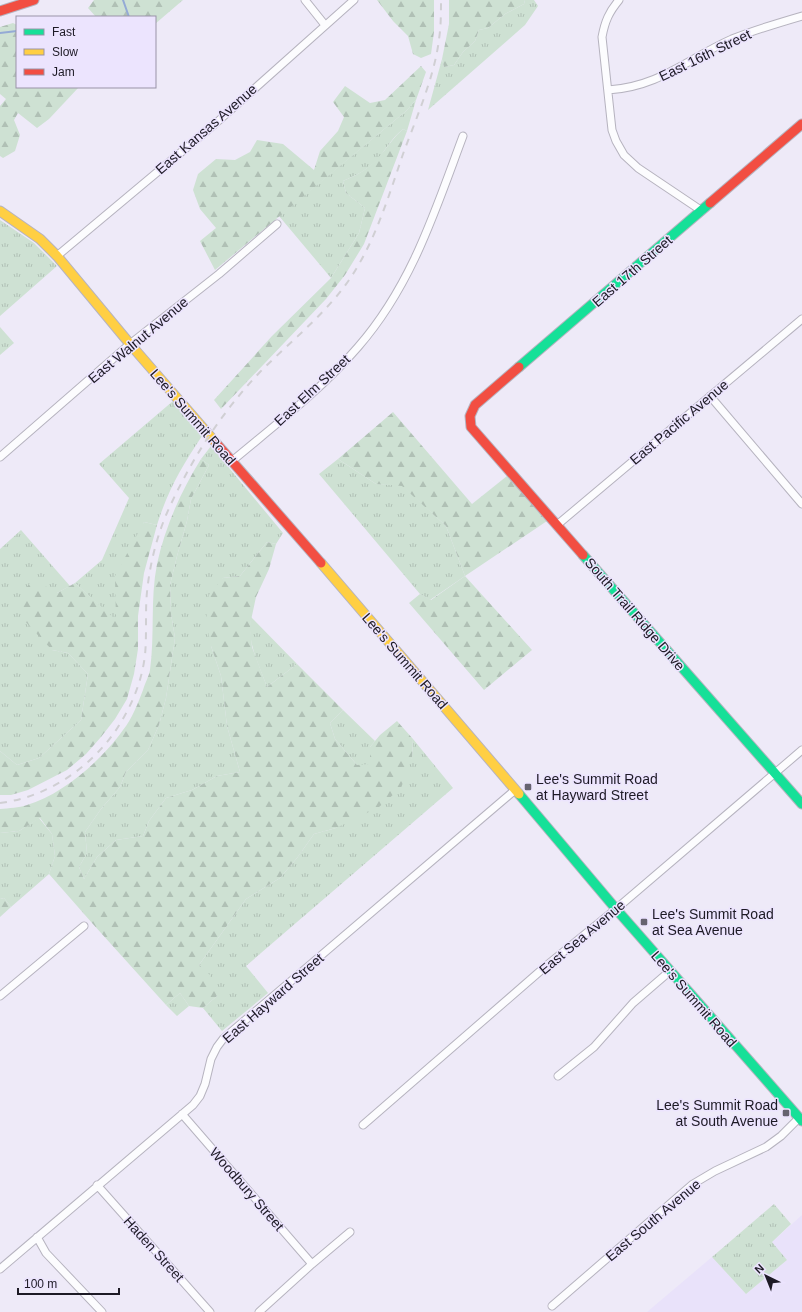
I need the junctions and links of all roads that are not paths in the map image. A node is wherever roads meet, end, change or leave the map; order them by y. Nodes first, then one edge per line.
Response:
1 (34, 0) edge
2 (305, 0) edge
3 (354, 0) edge
4 (619, 0) edge
5 (0, 11) edge
6 (802, 16) edge
7 (325, 25) junction
8 (608, 90) junction
9 (802, 124) edge
10 (463, 136) dead end
11 (0, 211) edge
12 (702, 211) junction
13 (277, 224) dead end
14 (57, 256) junction
15 (802, 319) edge
16 (130, 344) junction
17 (710, 396) junction
18 (470, 422) joint
19 (0, 457) edge
20 (232, 461) junction
21 (802, 504) edge
22 (557, 525) junction
23 (802, 750) edge
24 (775, 773) junction
25 (515, 790) junction
26 (802, 804) edge
27 (616, 910) junction
28 (84, 926) dead end
29 (670, 971) junction
30 (0, 996) edge
31 (558, 1076) dead end
32 (182, 1114) junction
33 (801, 1120) edge
34 (363, 1125) dead end
35 (97, 1185) junction
36 (350, 1232) dead end
37 (37, 1237) junction
38 (312, 1264) junction
39 (0, 1269) edge
40 (552, 1306) dead end
41 (102, 1312) edge
42 (210, 1312) edge
43 (259, 1312) edge

1 - 5 main road
2 - 7 street
3 - 7 street, East Kansas Avenue
4 - 8 street
6 - 8 street, East 16th Street
7 - 14 street, East Kansas Avenue
8 - 12 street
9 - 12 main road, East 17th Street
10 - 20 street, East Elm Street
11 - 14 main road, Lee's Summit Road
12 - 18 main road, East 17th Street
13 - 16 street, East Walnut Avenue
14 - 16 main road, Lee's Summit Road
15 - 17 street, East Pacific Avenue
16 - 19 street, East Walnut Avenue
16 - 20 main road, Lee's Summit Road
17 - 21 street
17 - 22 street, East Pacific Avenue
18 - 22 main road, South Trail Ridge Drive
20 - 25 main road, Lee's Summit Road
22 - 24 main road, South Trail Ridge Drive
23 - 24 street, East Sea Avenue
24 - 26 main road, South Trail Ridge Drive
24 - 27 street, East Sea Avenue
25 - 27 main road, Lee's Summit Road
25 - 32 street, East Hayward Street
27 - 29 main road, Lee's Summit Road
27 - 34 street, East Sea Avenue
28 - 30 street
29 - 31 street
29 - 33 main road, Lee's Summit Road
32 - 35 street, East Hayward Street
32 - 38 street, Woodbury Street
33 - 40 street, East South Avenue
35 - 37 street, East Hayward Street
35 - 42 street, Haden Street
36 - 38 street
37 - 39 street, East Hayward Street
37 - 41 street
38 - 43 street

